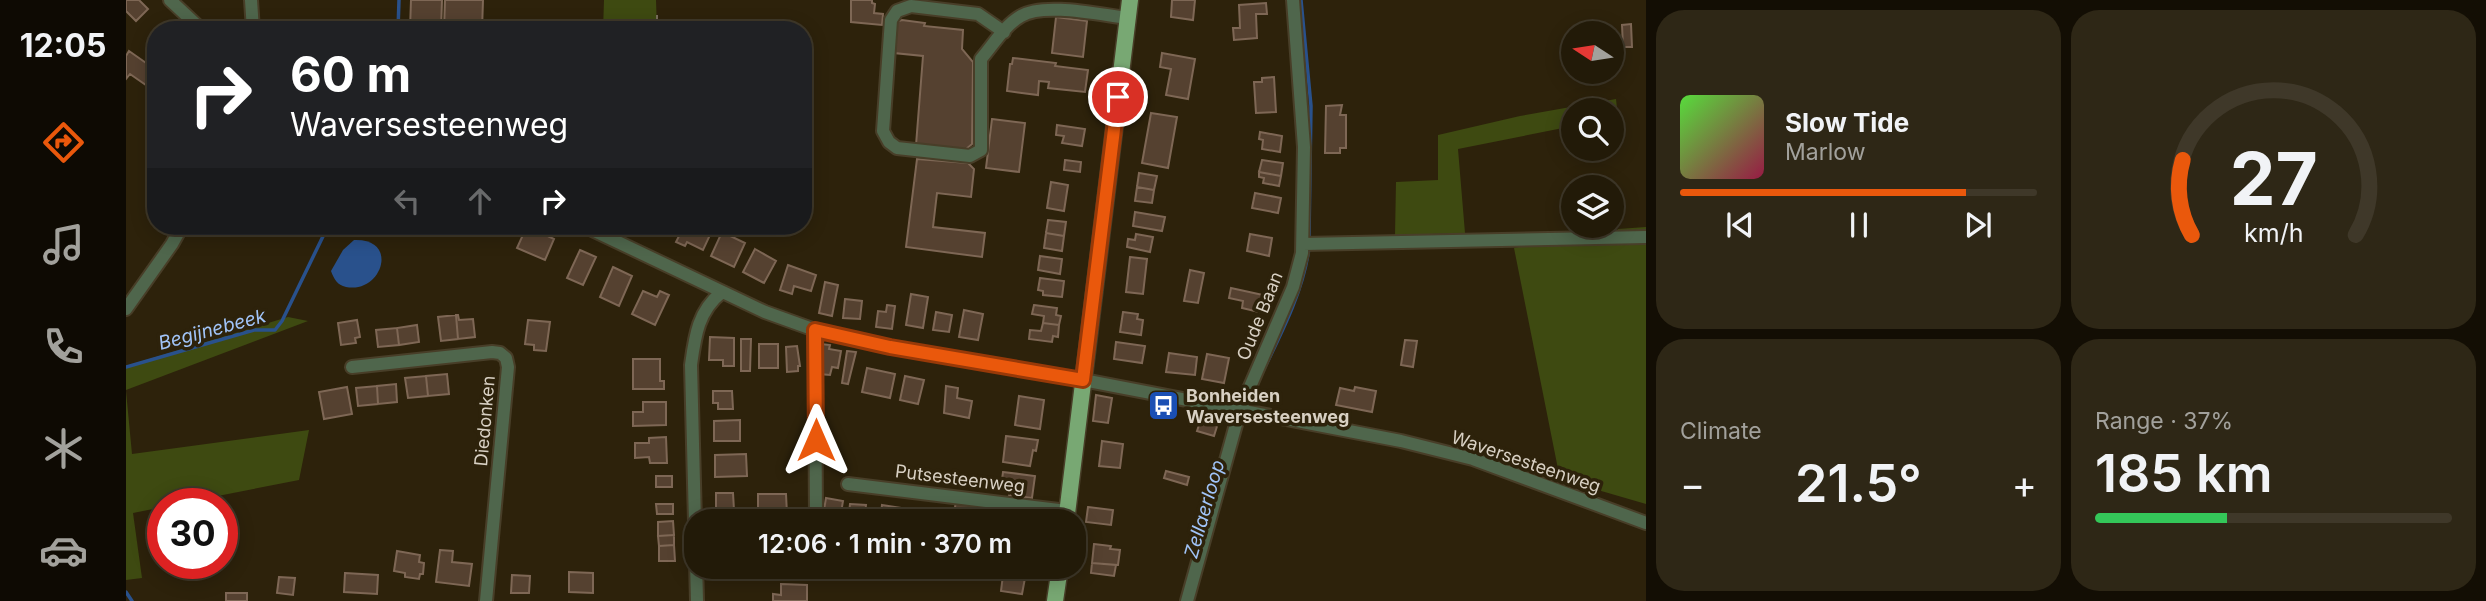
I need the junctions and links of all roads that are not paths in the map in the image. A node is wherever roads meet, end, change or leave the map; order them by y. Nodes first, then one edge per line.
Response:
1 (170, 0) edge
2 (251, 0) edge
3 (1130, 0) edge
4 (1293, 0) edge
5 (1128, 18) junction
6 (192, 21) edge
7 (252, 21) edge
8 (1004, 32) junction
9 (176, 235) edge
10 (603, 235) edge
11 (1646, 237) edge
12 (1303, 244) junction
13 (722, 292) junction
14 (126, 309) edge
15 (815, 330) junction
16 (352, 367) dead end
17 (1083, 380) junction
18 (1240, 410) junction
19 (848, 484) dead end
20 (816, 509) edge
21 (1018, 509) edge
22 (1067, 509) edge
23 (1646, 523) edge
24 (1058, 579) edge
25 (486, 601) edge
26 (697, 601) edge
27 (1055, 601) edge
28 (1186, 601) edge

1 - 6 street
2 - 7 street
3 - 5 main road, Putsesteenweg
4 - 12 street, Oude Baan
5 - 8 street
5 - 17 main road, Putsesteenweg
8 - 8 street
9 - 14 street
10 - 13 street, Waversesteenweg
11 - 12 street
12 - 18 street, Oude Baan
13 - 15 street, Waversesteenweg
13 - 26 street
15 - 17 street, Waversesteenweg
15 - 20 street
16 - 25 street, Diedonken
17 - 18 street, Waversesteenweg
17 - 22 main road, Putsesteenweg
18 - 23 street, Waversesteenweg
18 - 28 street, Oude Baan
19 - 21 street, Putsesteenweg
24 - 27 main road

